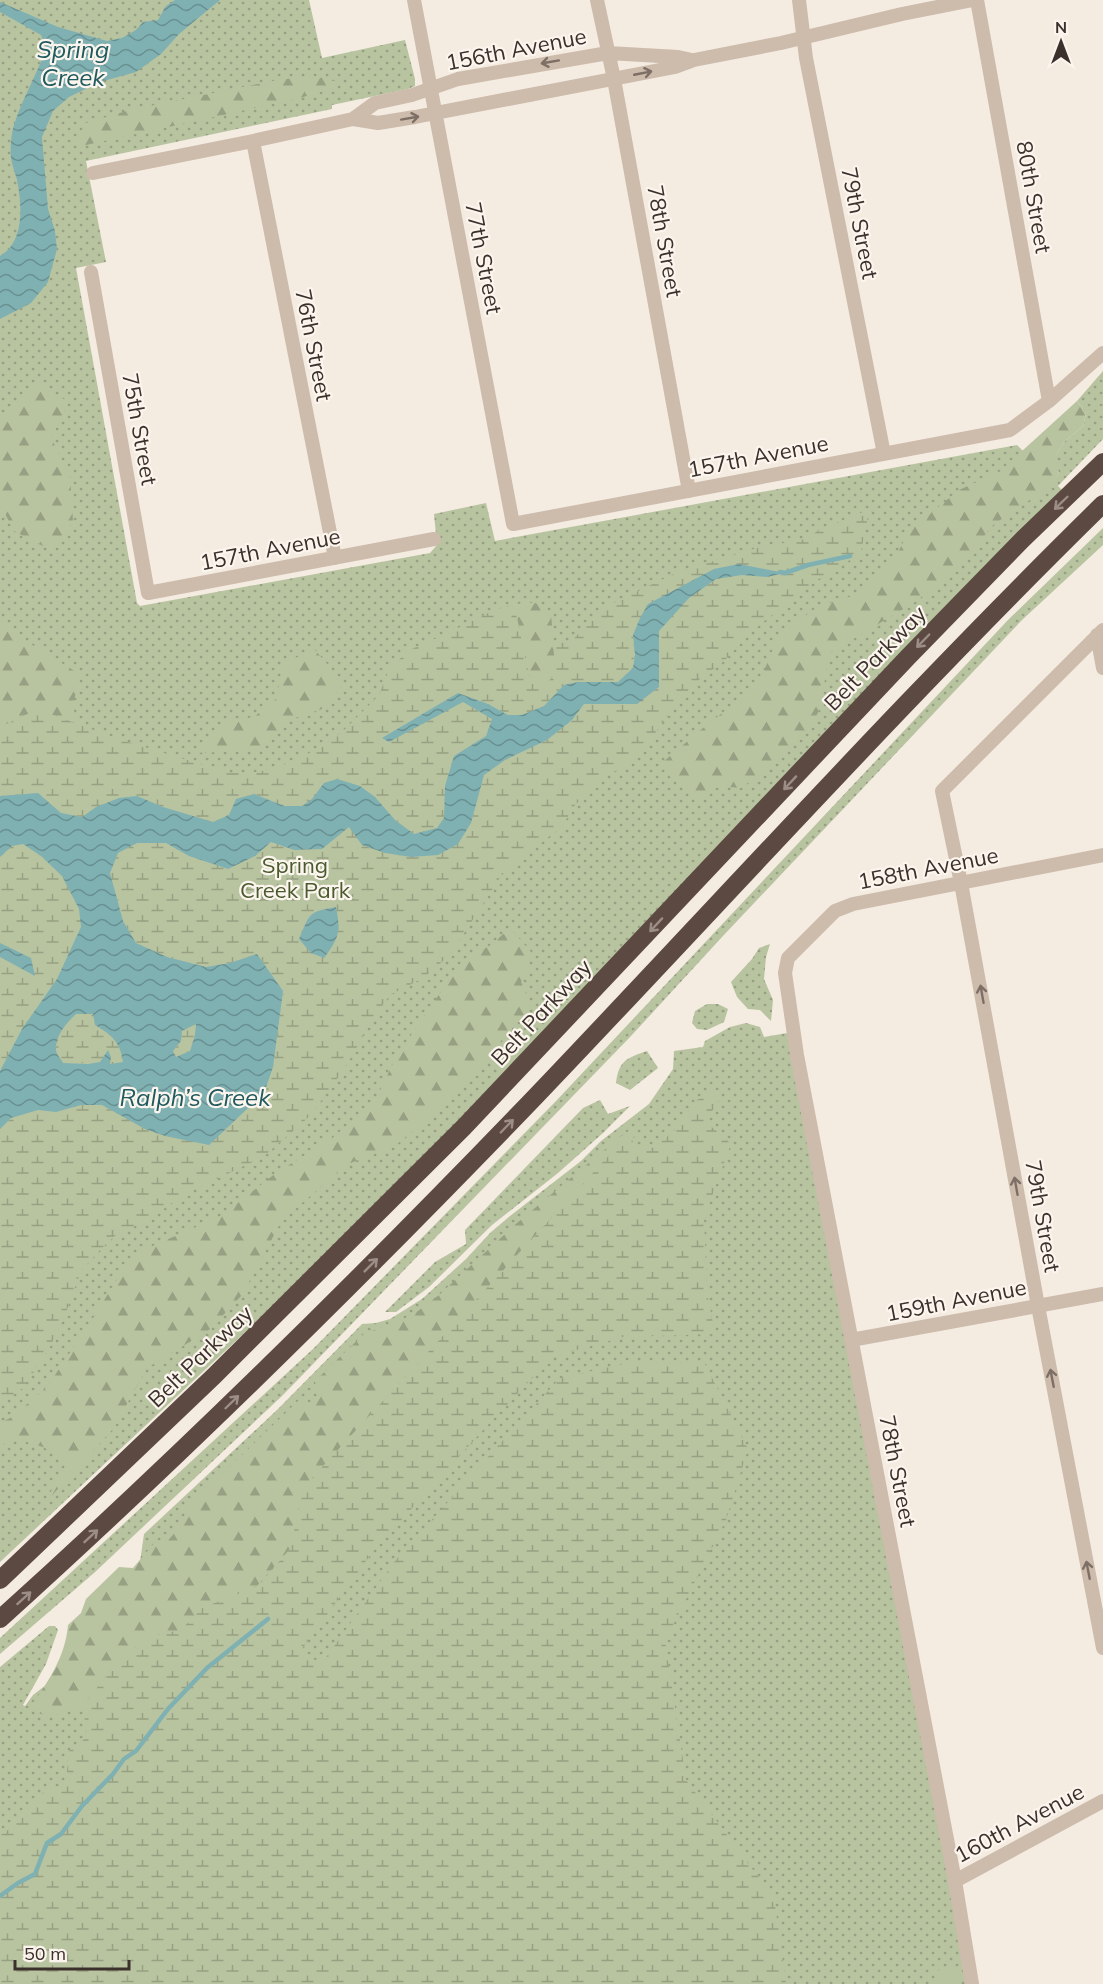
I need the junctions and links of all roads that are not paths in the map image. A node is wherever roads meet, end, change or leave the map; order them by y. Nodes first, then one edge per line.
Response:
1 (414, 0) edge
2 (597, 0) edge
3 (799, 0) edge
4 (975, 0) edge
5 (804, 36) junction
6 (608, 53) junction
7 (694, 60) junction
8 (614, 79) junction
9 (430, 87) junction
10 (435, 112) junction
11 (353, 119) junction
12 (253, 141) junction
13 (93, 173) dead end
14 (91, 272) dead end
15 (1103, 353) edge
16 (1049, 400) junction
17 (884, 454) junction
18 (1103, 462) edge
19 (689, 490) junction
20 (1103, 504) edge
21 (513, 524) joint
22 (434, 539) dead end
23 (334, 558) junction
24 (148, 593) joint
25 (1100, 633) edge
26 (1103, 668) edge
27 (1103, 855) edge
28 (961, 883) junction
29 (785, 965) joint
30 (1103, 1294) edge
31 (1038, 1306) junction
32 (851, 1340) junction
33 (0, 1580) edge
34 (0, 1619) edge
35 (1103, 1648) edge
36 (1103, 1802) edge
37 (955, 1881) junction
38 (972, 1984) edge

1 - 9 street, 77th Street
2 - 6 street, 78th Street
3 - 5 street, 79th Street
4 - 5 street, 156th Avenue
4 - 16 street, 80th Street
5 - 7 street, 156th Avenue
5 - 17 street, 79th Street
6 - 7 street, 156th Avenue
6 - 8 street, 78th Street
6 -> 9 street, 156th Avenue
8 -> 7 street, 156th Avenue
8 - 10 street, 156th Avenue
8 - 19 street, 78th Street
9 - 10 street, 77th Street
9 - 11 street, 156th Avenue
11 -> 10 street, 156th Avenue
10 - 21 street, 77th Street
11 - 12 street, 156th Avenue
12 - 13 street, 156th Avenue
12 - 23 street, 76th Street
14 - 24 street, 75th Street
15 - 16 street
16 - 17 street, 157th Avenue
17 - 19 street, 157th Avenue
18 -> 33 highway, Belt Parkway
19 - 21 street, 157th Avenue
34 -> 20 highway
22 - 23 street, 157th Avenue
23 - 24 street, 157th Avenue
25 - 26 street
25 - 28 street, 79th Street
27 - 28 street, 158th Avenue
28 - 29 street, 158th Avenue
31 -> 28 street, 79th Street
29 - 32 street, 78th Street
30 - 31 street, 159th Avenue
31 - 32 street, 159th Avenue
35 -> 31 street, 79th Street
32 - 37 street, 78th Street
36 - 37 street, 160th Avenue
37 - 38 street, 78th Street

